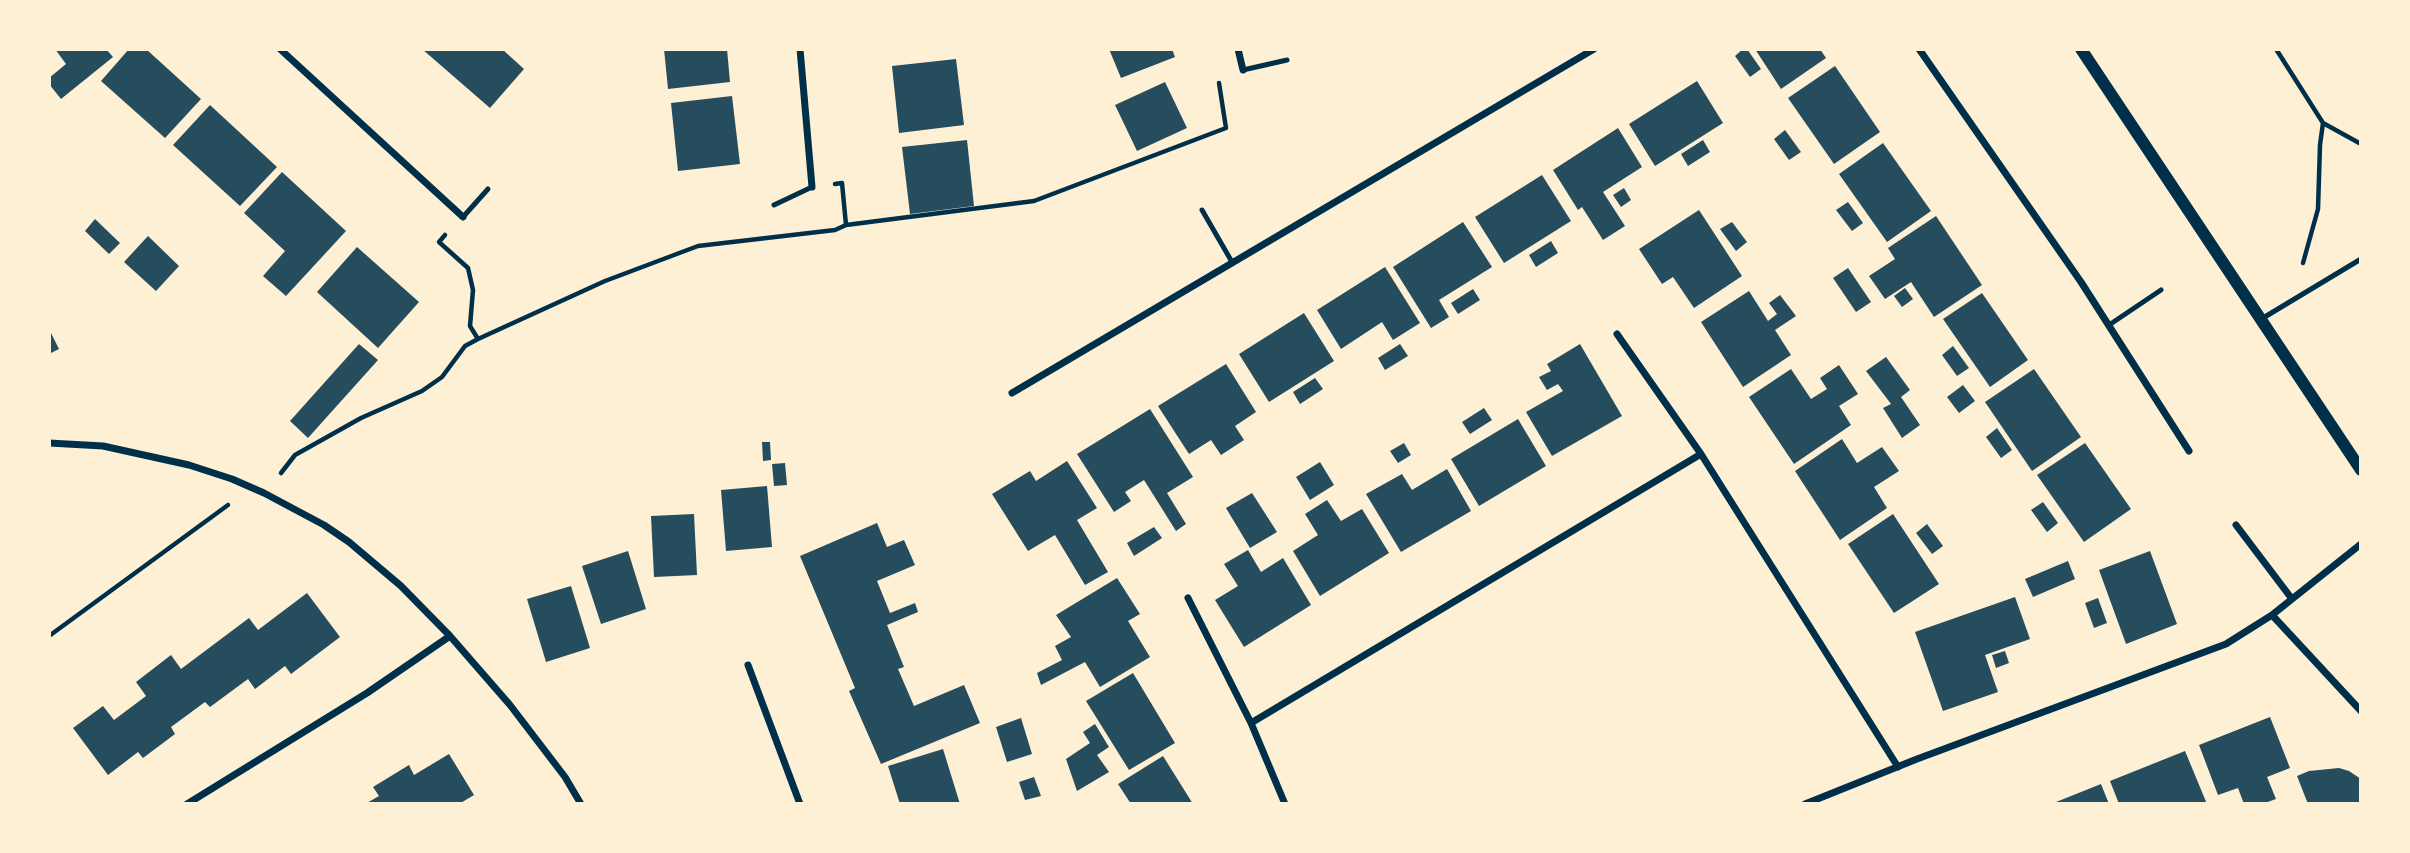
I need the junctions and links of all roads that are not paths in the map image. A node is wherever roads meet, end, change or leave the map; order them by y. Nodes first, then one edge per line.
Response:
1 (279, 49) edge
2 (800, 49) edge
3 (1238, 49) edge
4 (1594, 49) edge
5 (1919, 49) edge
6 (2081, 49) edge
7 (1287, 60) dead end
8 (1243, 70) joint
9 (812, 187) joint
10 (488, 189) dead end
11 (774, 205) dead end
12 (1202, 210) dead end
13 (463, 217) joint
14 (2361, 259) edge
15 (1231, 262) junction
16 (2161, 290) dead end
17 (2260, 320) junction
18 (2109, 325) junction
19 (1617, 334) dead end
20 (1012, 393) dead end
21 (49, 443) edge
22 (2189, 451) dead end
23 (1700, 454) junction
24 (2361, 470) edge
25 (2236, 525) dead end
26 (2361, 544) edge
27 (1188, 598) dead end
28 (2292, 599) junction
29 (2272, 615) junction
30 (450, 636) junction
31 (748, 666) dead end
32 (2361, 711) edge
33 (1251, 723) junction
34 (1898, 767) junction
35 (187, 804) edge
36 (581, 804) edge
37 (800, 804) edge
38 (1285, 804) edge
39 (1805, 804) edge

1 - 13 street
2 - 9 street
3 - 8 street
4 - 15 street
5 - 18 street
6 - 17 street
7 - 8 lane
9 - 11 lane
10 - 13 lane
12 - 15 lane
14 - 17 lane
15 - 20 street
16 - 18 lane
17 - 24 street
18 - 22 street
19 - 23 street
21 - 30 street
23 - 33 street
23 - 34 street
25 - 28 street
26 - 28 street
27 - 33 street
28 - 29 street
29 - 32 street
29 - 34 street
30 - 35 street
30 - 36 street
31 - 37 street
33 - 38 street
34 - 39 street

